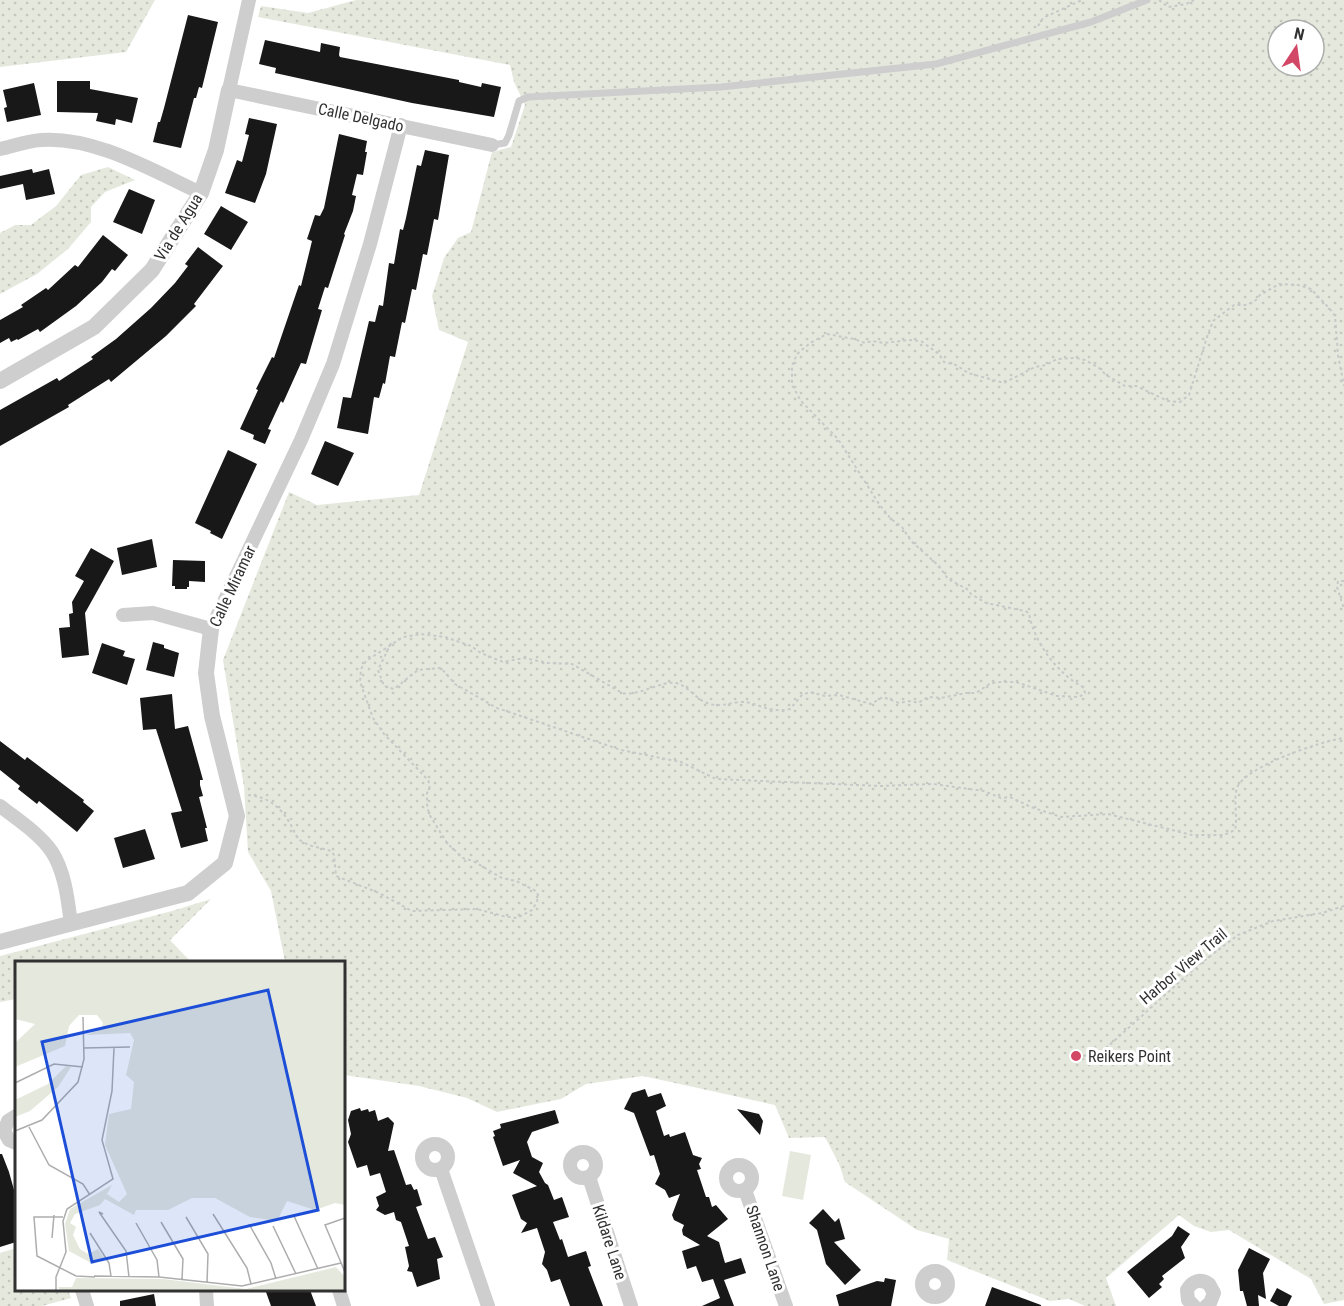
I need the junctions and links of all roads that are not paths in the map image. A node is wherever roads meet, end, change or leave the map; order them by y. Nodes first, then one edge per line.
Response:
1 (249, 0) edge
2 (1147, 0) edge
3 (229, 90) junction
4 (401, 125) junction
5 (492, 145) joint
6 (0, 149) edge
7 (201, 193) junction
8 (0, 381) edge
9 (123, 615) dead end
10 (211, 629) junction
11 (0, 806) edge
12 (71, 924) junction
13 (0, 942) edge
14 (15, 1117) edge
15 (15, 1143) edge
16 (441, 1169) dead end
17 (589, 1177) dead end
18 (745, 1190) dead end
19 (82, 1291) edge
20 (206, 1291) edge
21 (339, 1291) edge
22 (87, 1306) edge
23 (207, 1306) edge
24 (344, 1306) edge
25 (488, 1306) edge
26 (631, 1306) edge
27 (786, 1306) edge
28 (1194, 1306) edge
29 (1206, 1306) edge

1 - 3 street, Via de Agua
2 - 5 lane
3 - 4 street, Calle Delgado
3 - 7 street, Via de Agua
4 - 5 street, Calle Delgado
4 - 10 street, Calle Miramar
6 - 7 street
7 - 8 street, Via de Agua
9 - 10 street
10 - 12 street, Calle Miramar
11 - 12 street
12 - 13 street, Calle Miramar
14 - 15 street
16 - 25 street
17 - 26 street, Kildare Lane
18 - 27 street, Shannon Lane
19 - 22 street
20 - 23 street
21 - 24 street
28 - 29 street

